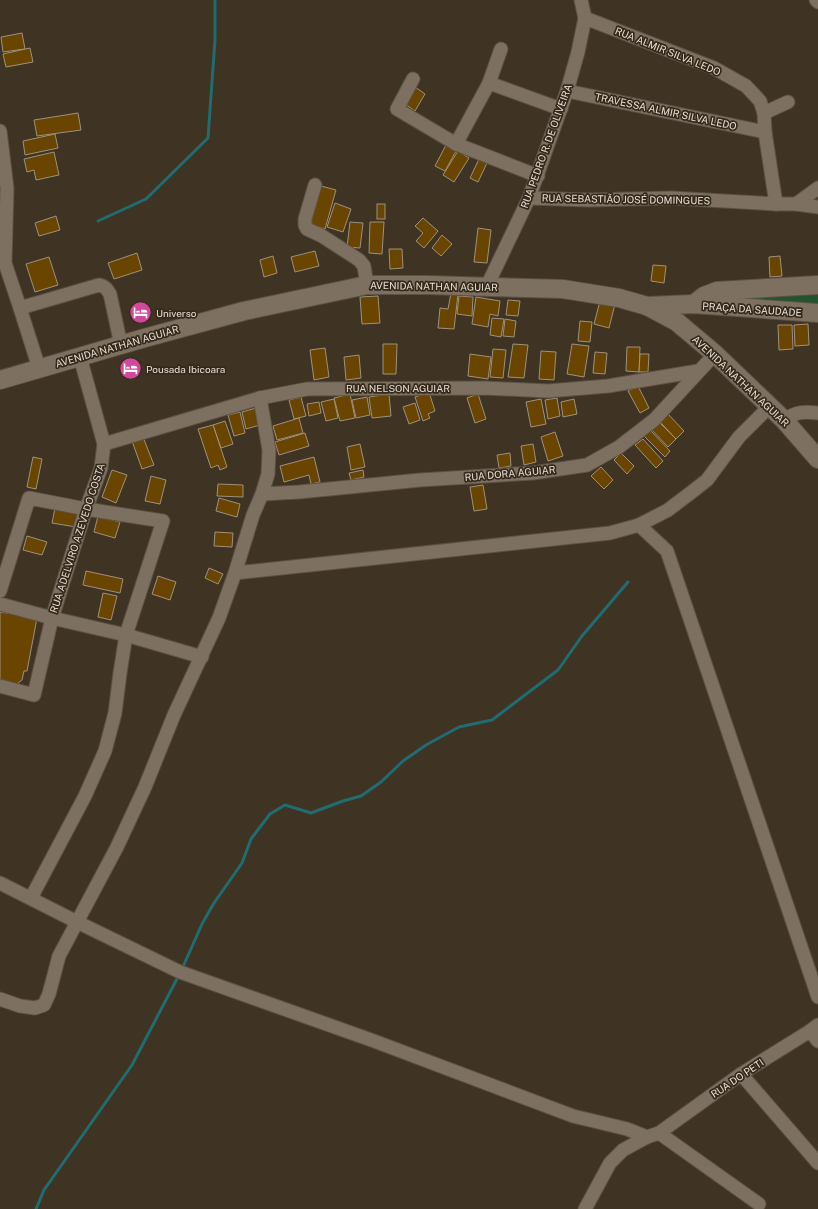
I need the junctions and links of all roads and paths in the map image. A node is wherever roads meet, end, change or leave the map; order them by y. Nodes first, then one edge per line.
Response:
1 (581, 0) edge
2 (585, 18) junction
3 (501, 49) dead end
4 (413, 79) dead end
5 (488, 83) junction
6 (567, 91) junction
7 (788, 102) dead end
8 (560, 109) junction
9 (764, 113) junction
10 (0, 130) edge
11 (765, 132) junction
12 (456, 144) junction
13 (538, 176) junction
14 (315, 185) dead end
15 (3, 188) edge
16 (818, 188) edge
17 (529, 198) junction
18 (776, 204) junction
19 (796, 204) junction
20 (818, 207) edge
21 (2, 263) edge
22 (368, 285) junction
23 (818, 285) edge
24 (487, 286) junction
25 (694, 304) junction
26 (647, 306) junction
27 (20, 308) junction
28 (818, 313) edge
29 (121, 345) junction
30 (715, 354) junction
31 (80, 357) junction
32 (39, 368) junction
33 (698, 371) junction
34 (0, 380) edge
35 (260, 398) junction
36 (770, 406) junction
37 (818, 413) edge
38 (784, 420) junction
39 (104, 444) junction
40 (818, 459) edge
41 (262, 494) junction
42 (86, 509) junction
43 (639, 526) junction
44 (235, 574) junction
45 (0, 591) edge
46 (0, 604) edge
47 (52, 618) junction
48 (126, 635) junction
49 (202, 657) junction
50 (0, 686) edge
51 (0, 883) edge
52 (31, 898) junction
53 (77, 922) junction
54 (818, 997) edge
55 (0, 999) edge
56 (815, 1032) edge
57 (741, 1074) junction
58 (653, 1135) junction
59 (818, 1163) edge
60 (759, 1204) dead end
61 (585, 1209) edge

1 - 2 street, RUA PEDRO R. DE OLIVEIRA
2 - 6 street, RUA PEDRO R. DE OLIVEIRA
2 - 9 street, RUA ALMIR SILVA LEDO
3 - 5 street
4 - 12 street
5 - 8 street
5 - 12 street
6 - 8 street, RUA PEDRO R. DE OLIVEIRA
6 - 11 street, TRAVESSA ALMIR SILVA LEDO
7 - 9 street
8 - 13 street, RUA PEDRO R. DE OLIVEIRA
9 - 11 street, RUA ALMIR SILVA LEDO
10 - 15 street
11 - 18 street, RUA ALMIR SILVA LEDO
12 - 13 street
13 - 17 street, RUA PEDRO R. DE OLIVEIRA
14 - 22 street
15 - 21 street
16 - 19 street
17 - 18 street, RUA SEBASTIÃO JOSÉ DOMINGUES
17 - 24 street, RUA PEDRO R. DE OLIVEIRA
18 - 19 street, RUA SEBASTIÃO JOSÉ DOMINGUES
19 - 20 street, RUA SEBASTIÃO JOSÉ DOMINGUES
21 - 27 street
22 - 24 main road, AVENIDA NATHAN AGUIAR
22 - 29 main road, AVENIDA NATHAN AGUIAR
23 - 25 main road, PRAÇA DA SAUDADE
24 - 26 main road, AVENIDA NATHAN AGUIAR
25 - 26 main road
25 - 28 main road, PRAÇA DA SAUDADE
26 - 30 main road, AVENIDA NATHAN AGUIAR
27 - 29 street
27 - 32 street
29 - 31 main road, AVENIDA NATHAN AGUIAR
30 - 33 street, RUA DORA AGUIAR
30 - 36 main road, AVENIDA NATHAN AGUIAR
31 - 32 main road, AVENIDA NATHAN AGUIAR
31 - 39 street, RUA ADELVIRO AZEVEDO COSTA
32 - 34 main road, AVENIDA NATHAN AGUIAR
33 - 35 street, RUA NELSON AGUIAR
33 - 41 street, RUA DORA AGUIAR
35 - 39 street, RUA NELSON AGUIAR
35 - 41 street
36 - 38 main road, AVENIDA NATHAN AGUIAR
36 - 43 street
37 - 38 street
38 - 40 main road, AVENIDA NATHAN AGUIAR
39 - 42 street, RUA ADELVIRO AZEVEDO COSTA
41 - 44 street
42 - 45 street
42 - 47 street, RUA ADELVIRO AZEVEDO COSTA
42 - 48 street
43 - 44 street
43 - 54 street
44 - 49 street
46 - 47 street
47 - 48 street
47 - 50 street, RUA ADELVIRO AZEVEDO COSTA
48 - 49 street
48 - 52 street
49 - 53 street
51 - 52 street
52 - 53 street
53 - 55 street
53 - 58 street
56 - 57 street, RUA DO PETI
57 - 58 street, RUA DO PETI
57 - 59 street
58 - 60 street
58 - 61 street, RUA DO PETI

